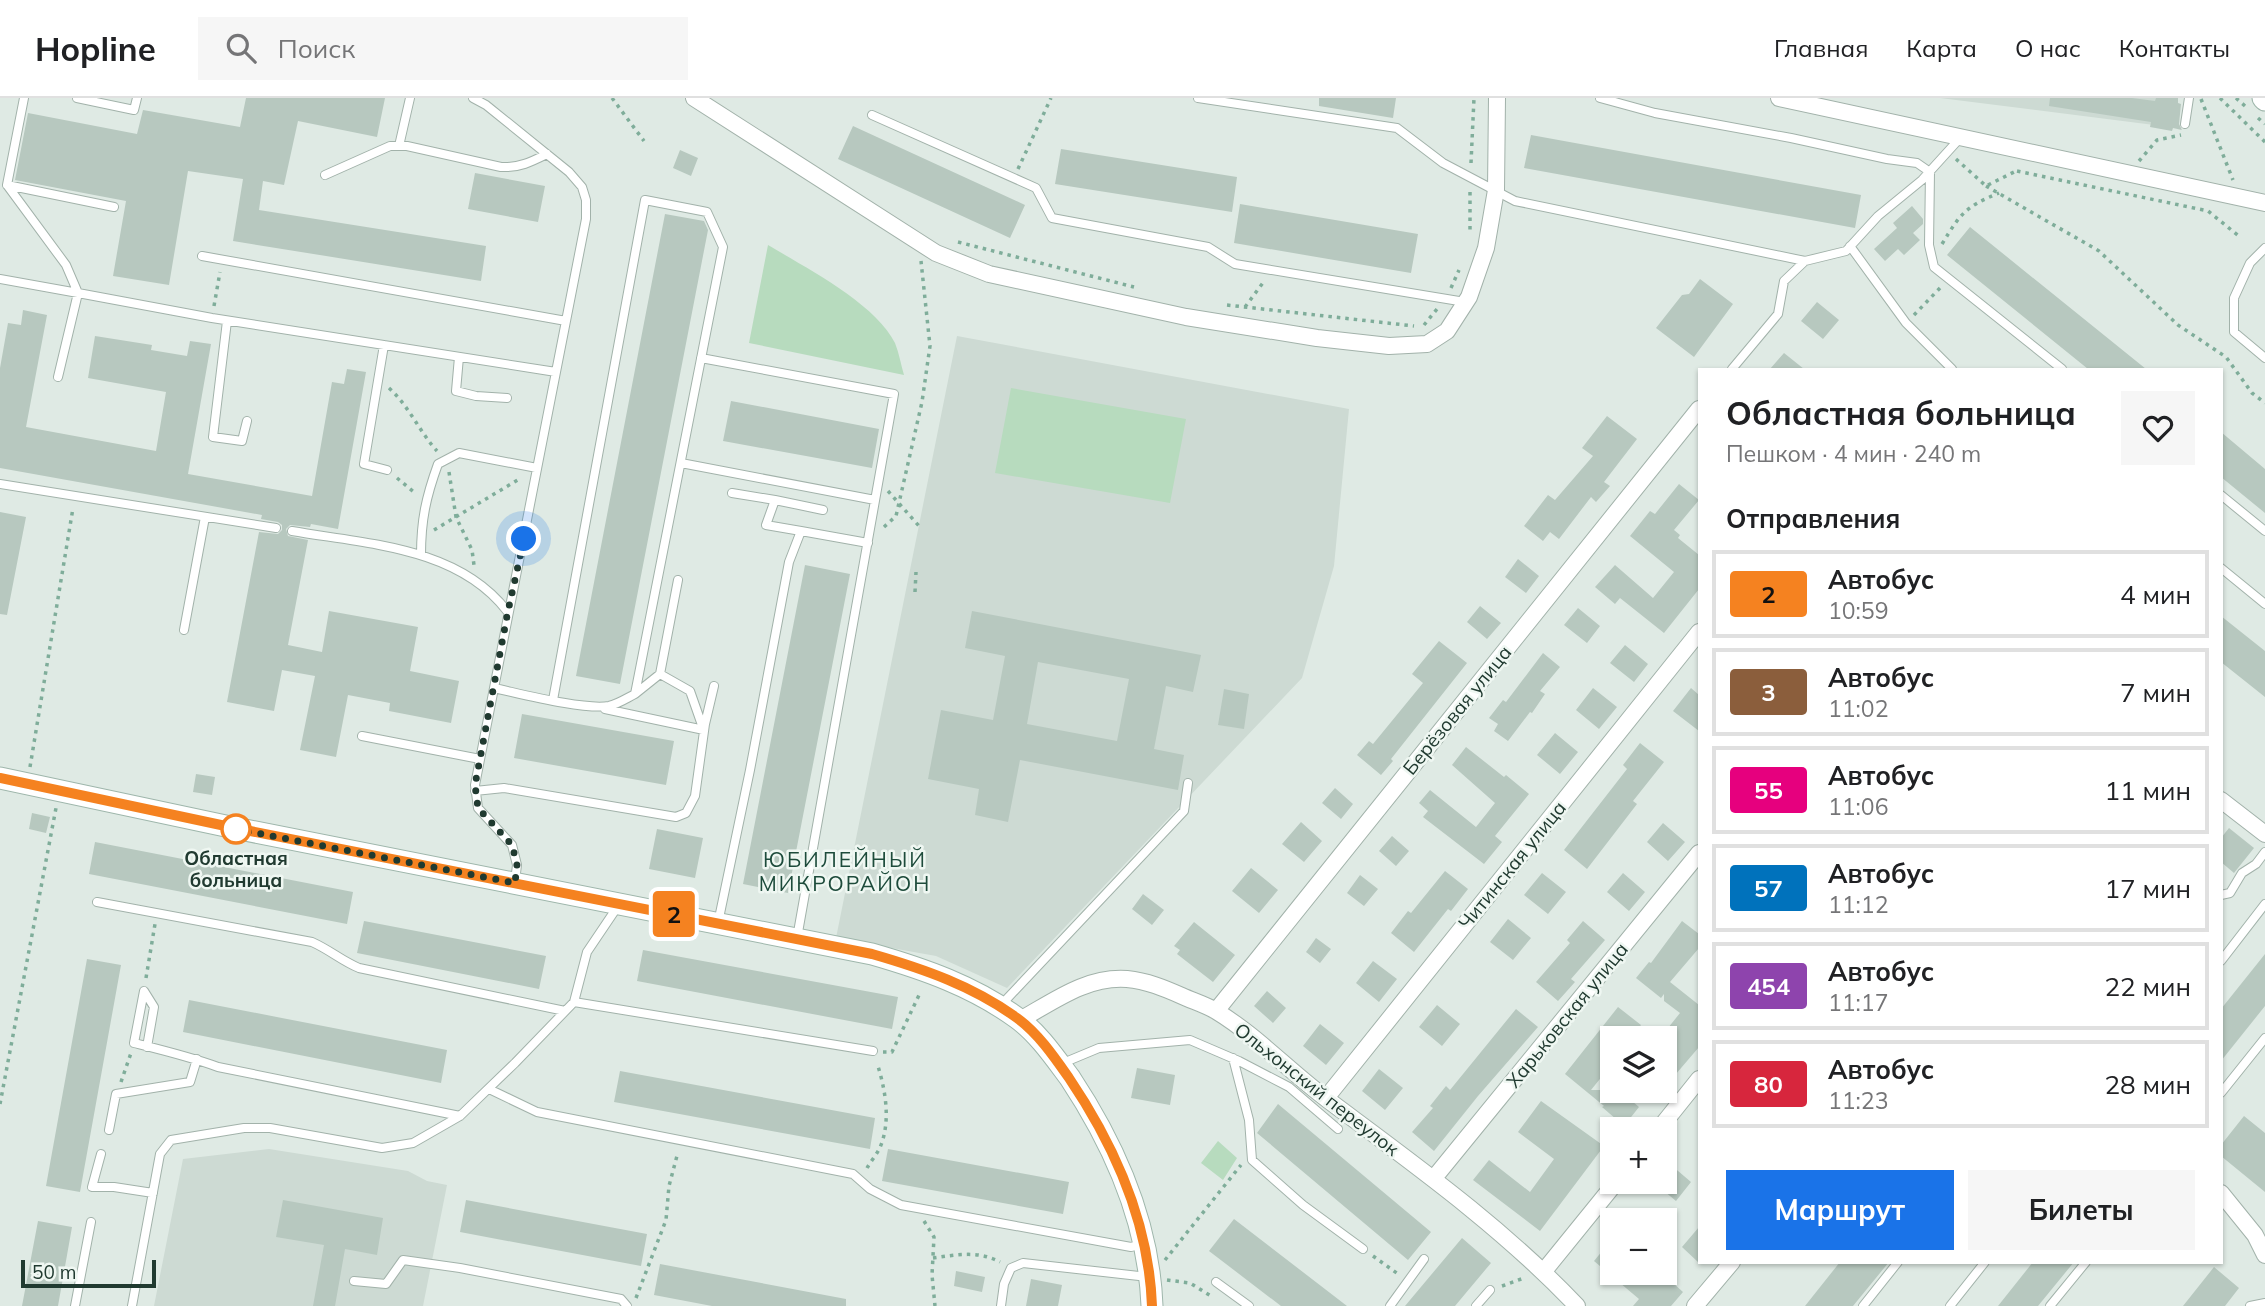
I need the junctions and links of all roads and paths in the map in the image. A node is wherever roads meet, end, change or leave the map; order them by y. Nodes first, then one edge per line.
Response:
1 (24, 98) edge
2 (77, 98) edge
3 (137, 98) edge
4 (410, 98) edge
5 (473, 98) edge
6 (612, 98) edge
7 (694, 98) edge
8 (1051, 98) edge
9 (1198, 98) edge
10 (1474, 98) edge
11 (1497, 98) edge
12 (1600, 98) edge
13 (1779, 98) edge
14 (2189, 98) edge
15 (2201, 98) edge
16 (2220, 98) edge
17 (872, 115) dead end
18 (2185, 124) joint
19 (1961, 137) junction
20 (644, 141) dead end
21 (2265, 142) edge
22 (399, 146) junction
23 (1948, 152) junction
24 (547, 154) junction
25 (2049, 156) junction
26 (2017, 171) junction
27 (1930, 172) junction
28 (2127, 173) junction
29 (325, 175) dead end
30 (1470, 177) junction
31 (1013, 178) junction
32 (7, 185) junction
33 (1986, 186) junction
34 (1496, 190) junction
35 (1998, 193) junction
36 (2241, 198) junction
37 (2265, 203) edge
38 (114, 207) dead end
39 (2240, 237) dead end
40 (957, 242) dead end
41 (1470, 244) dead end
42 (923, 245) junction
43 (1850, 246) junction
44 (2265, 248) edge
45 (202, 256) dead end
46 (223, 259) junction
47 (1932, 260) junction
48 (1805, 261) junction
49 (1461, 266) dead end
50 (1273, 270) junction
51 (0, 279) edge
52 (1949, 279) junction
53 (1135, 287) dead end
54 (78, 293) junction
55 (1446, 299) junction
56 (1465, 302) junction
57 (1223, 304) dead end
58 (1245, 307) junction
59 (212, 318) junction
60 (227, 321) junction
61 (566, 321) junction
62 (1906, 323) junction
63 (384, 345) junction
64 (459, 357) junction
65 (701, 358) junction
66 (2265, 358) edge
67 (1733, 368) edge
68 (1951, 368) edge
69 (2061, 368) edge
70 (556, 372) junction
71 (58, 377) dead end
72 (507, 398) dead end
73 (2265, 403) edge
74 (1698, 410) edge
75 (247, 421) dead end
76 (681, 463) junction
77 (537, 468) junction
78 (387, 470) joint
79 (878, 482) junction
80 (0, 484) edge
81 (732, 493) dead end
82 (75, 496) junction
83 (2223, 497) edge
84 (775, 500) junction
85 (875, 500) junction
86 (899, 502) junction
87 (424, 507) junction
88 (823, 510) dead end
89 (205, 517) junction
90 (919, 526) dead end
91 (276, 528) dead end
92 (2265, 530) edge
93 (292, 531) dead end
94 (801, 531) junction
95 (421, 538) junction
96 (868, 543) junction
97 (421, 555) junction
98 (2223, 568) edge
99 (916, 572) dead end
100 (678, 580) dead end
101 (915, 592) dead end
102 (2265, 604) edge
103 (508, 611) junction
104 (184, 630) dead end
105 (1698, 633) edge
106 (660, 674) junction
107 (714, 687) dead end
108 (494, 688) junction
109 (635, 694) junction
110 (553, 699) junction
111 (596, 707) junction
112 (704, 730) junction
113 (362, 736) dead end
114 (480, 759) junction
115 (0, 778) edge
116 (1188, 783) dead end
117 (27, 785) junction
118 (475, 791) junction
119 (59, 792) junction
120 (2223, 802) edge
121 (2265, 834) edge
122 (2265, 852) edge
123 (1698, 854) edge
124 (515, 883) junction
125 (2223, 895) edge
126 (97, 902) dead end
127 (620, 903) junction
128 (2265, 904) edge
129 (156, 913) junction
130 (718, 923) junction
131 (797, 939) junction
132 (2223, 958) edge
133 (144, 991) junction
134 (920, 993) dead end
135 (574, 1002) junction
136 (999, 1006) junction
137 (1216, 1011) junction
138 (565, 1012) junction
139 (1020, 1020) junction
140 (2265, 1038) edge
141 (134, 1043) junction
142 (147, 1046) junction
143 (873, 1051) junction
144 (1233, 1058) junction
145 (197, 1059) junction
146 (1060, 1065) junction
147 (3, 1076) edge
148 (1698, 1080) edge
149 (489, 1088) junction
150 (2223, 1090) edge
151 (116, 1094) junction
152 (1326, 1098) junction
153 (0, 1104) edge
154 (460, 1116) junction
155 (1669, 1117) edge
156 (1338, 1129) dead end
157 (109, 1130) dead end
158 (681, 1140) junction
159 (1251, 1152) junction
160 (100, 1154) dead end
161 (1434, 1178) junction
162 (860, 1180) junction
163 (153, 1193) junction
164 (1606, 1194) edge
165 (2223, 1195) edge
166 (915, 1207) junction
167 (92, 1222) dead end
168 (1144, 1244) junction
169 (1363, 1249) joint
170 (2265, 1255) edge
171 (933, 1258) junction
172 (1424, 1259) dead end
173 (1730, 1264) edge
174 (1896, 1264) edge
175 (1983, 1264) edge
176 (2084, 1264) edge
177 (1010, 1268) junction
178 (1544, 1271) junction
179 (1151, 1278) junction
180 (354, 1281) dead end
181 (1408, 1281) junction
182 (1216, 1282) dead end
183 (1490, 1290) joint
184 (634, 1300) dead end
185 (1220, 1301) dead end
186 (2265, 1303) edge
187 (75, 1306) edge
188 (132, 1306) edge
189 (627, 1306) edge
190 (935, 1306) edge
191 (1001, 1306) edge
192 (1152, 1306) edge
193 (1249, 1306) edge
194 (1390, 1306) edge
195 (1476, 1306) edge
196 (1577, 1306) edge
197 (1695, 1306) edge
198 (1863, 1306) edge
199 (1950, 1306) edge
200 (2050, 1306) edge
201 (2250, 1306) edge

1 - 32 lane
2 - 3 lane
4 - 22 lane
5 - 24 lane
6 - 20 path
7 - 42 street
8 - 31 path
9 - 30 lane
10 - 30 path
11 - 34 street
12 - 27 lane
13 - 19 street
14 - 18 lane
15 - 36 path
16 - 21 path
17 - 31 lane
18 - 28 path
19 - 23 lane
19 - 25 street
22 - 24 lane
22 - 29 lane
23 - 27 lane
23 - 33 path
24 - 61 lane
25 - 26 path
25 - 28 street
26 - 33 path
26 - 39 path
27 - 43 lane
27 - 47 lane
28 - 36 street
30 - 34 lane
30 - 41 path
31 - 50 lane
32 - 38 lane
32 - 54 lane
33 - 35 path
34 - 48 lane
34 - 56 street
35 - 47 path
35 - 73 path
36 - 37 street
40 - 53 path
42 - 56 street
42 - 86 path
43 - 48 lane
43 - 62 lane
44 - 66 lane
45 - 46 lane
46 - 59 path
46 - 61 lane
47 - 52 lane
48 - 67 lane
49 - 55 path
50 - 55 lane
50 - 58 path
51 - 54 lane
52 - 62 path
52 - 69 lane
54 - 59 lane
54 - 71 lane
55 - 56 lane
55 - 58 path
57 - 58 path
59 - 60 lane
60 - 63 lane
60 - 75 lane
61 - 70 lane
62 - 68 lane
63 - 64 lane
63 - 78 lane
64 - 70 lane
64 - 72 lane
65 - 76 lane
65 - 79 lane
65 - 110 lane
70 - 77 lane
74 - 137 street, Берёзовая улица
76 - 85 lane
76 - 109 lane
77 - 87 lane
77 - 95 path
77 - 103 lane
78 - 87 path
79 - 85 lane
79 - 86 path
80 - 82 lane
81 - 84 lane
82 - 89 lane
82 - 117 path
83 - 92 lane
84 - 88 lane
84 - 94 lane
85 - 96 lane
86 - 90 path
86 - 96 path
87 - 95 lane
89 - 91 lane
89 - 104 lane
93 - 97 lane
94 - 96 lane
94 - 130 lane
95 - 97 lane
96 - 131 lane
97 - 103 lane
98 - 102 lane
99 - 101 path
100 - 106 lane
103 - 108 lane
105 - 152 street, Читинская улица
106 - 109 lane
106 - 112 lane
107 - 112 lane
108 - 110 lane
108 - 114 lane
109 - 111 lane
110 - 111 lane
111 - 112 lane
112 - 118 lane
113 - 114 lane
114 - 118 lane
115 - 117 street
116 - 136 lane
117 - 119 street
118 - 124 lane
119 - 124 street
119 - 147 path
120 - 121 street
122 - 125 lane
123 - 161 street, Харьковская улица
124 - 127 street
126 - 129 lane
127 - 130 street
127 - 135 lane
128 - 132 lane
129 - 133 path
129 - 138 lane
130 - 131 street
131 - 136 street
133 - 141 lane
133 - 142 lane
134 - 143 path
135 - 138 lane
135 - 143 lane
136 - 139 street
137 - 139 street, Ольхонский переулок
137 - 152 street, Ольхонский переулок
138 - 149 lane
139 - 146 street
140 - 150 lane
141 - 142 lane
141 - 151 path
142 - 145 lane
143 - 162 path
144 - 146 lane
144 - 156 lane
144 - 159 lane
145 - 151 lane
145 - 154 lane
146 - 168 street
147 - 153 path
148 - 155 street
149 - 154 lane
149 - 158 lane
151 - 157 lane
152 - 161 street, Ольхонский переулок
154 - 163 lane
158 - 162 lane
158 - 184 path
159 - 169 lane
159 - 179 path
160 - 163 lane
161 - 178 street, Ольхонский переулок
162 - 166 lane
163 - 188 lane
164 - 178 street
165 - 170 street
166 - 168 lane
166 - 171 path
167 - 187 lane
168 - 179 street
169 - 181 path
171 - 177 path
171 - 190 path
172 - 181 lane
173 - 197 street
174 - 198 lane
175 - 199 lane
176 - 200 lane
177 - 179 lane
177 - 191 lane
178 - 183 path
178 - 196 street, Ольхонский переулок
179 - 185 path
179 - 192 street
180 - 189 lane
181 - 194 lane
182 - 193 lane
183 - 195 lane
186 - 201 lane

